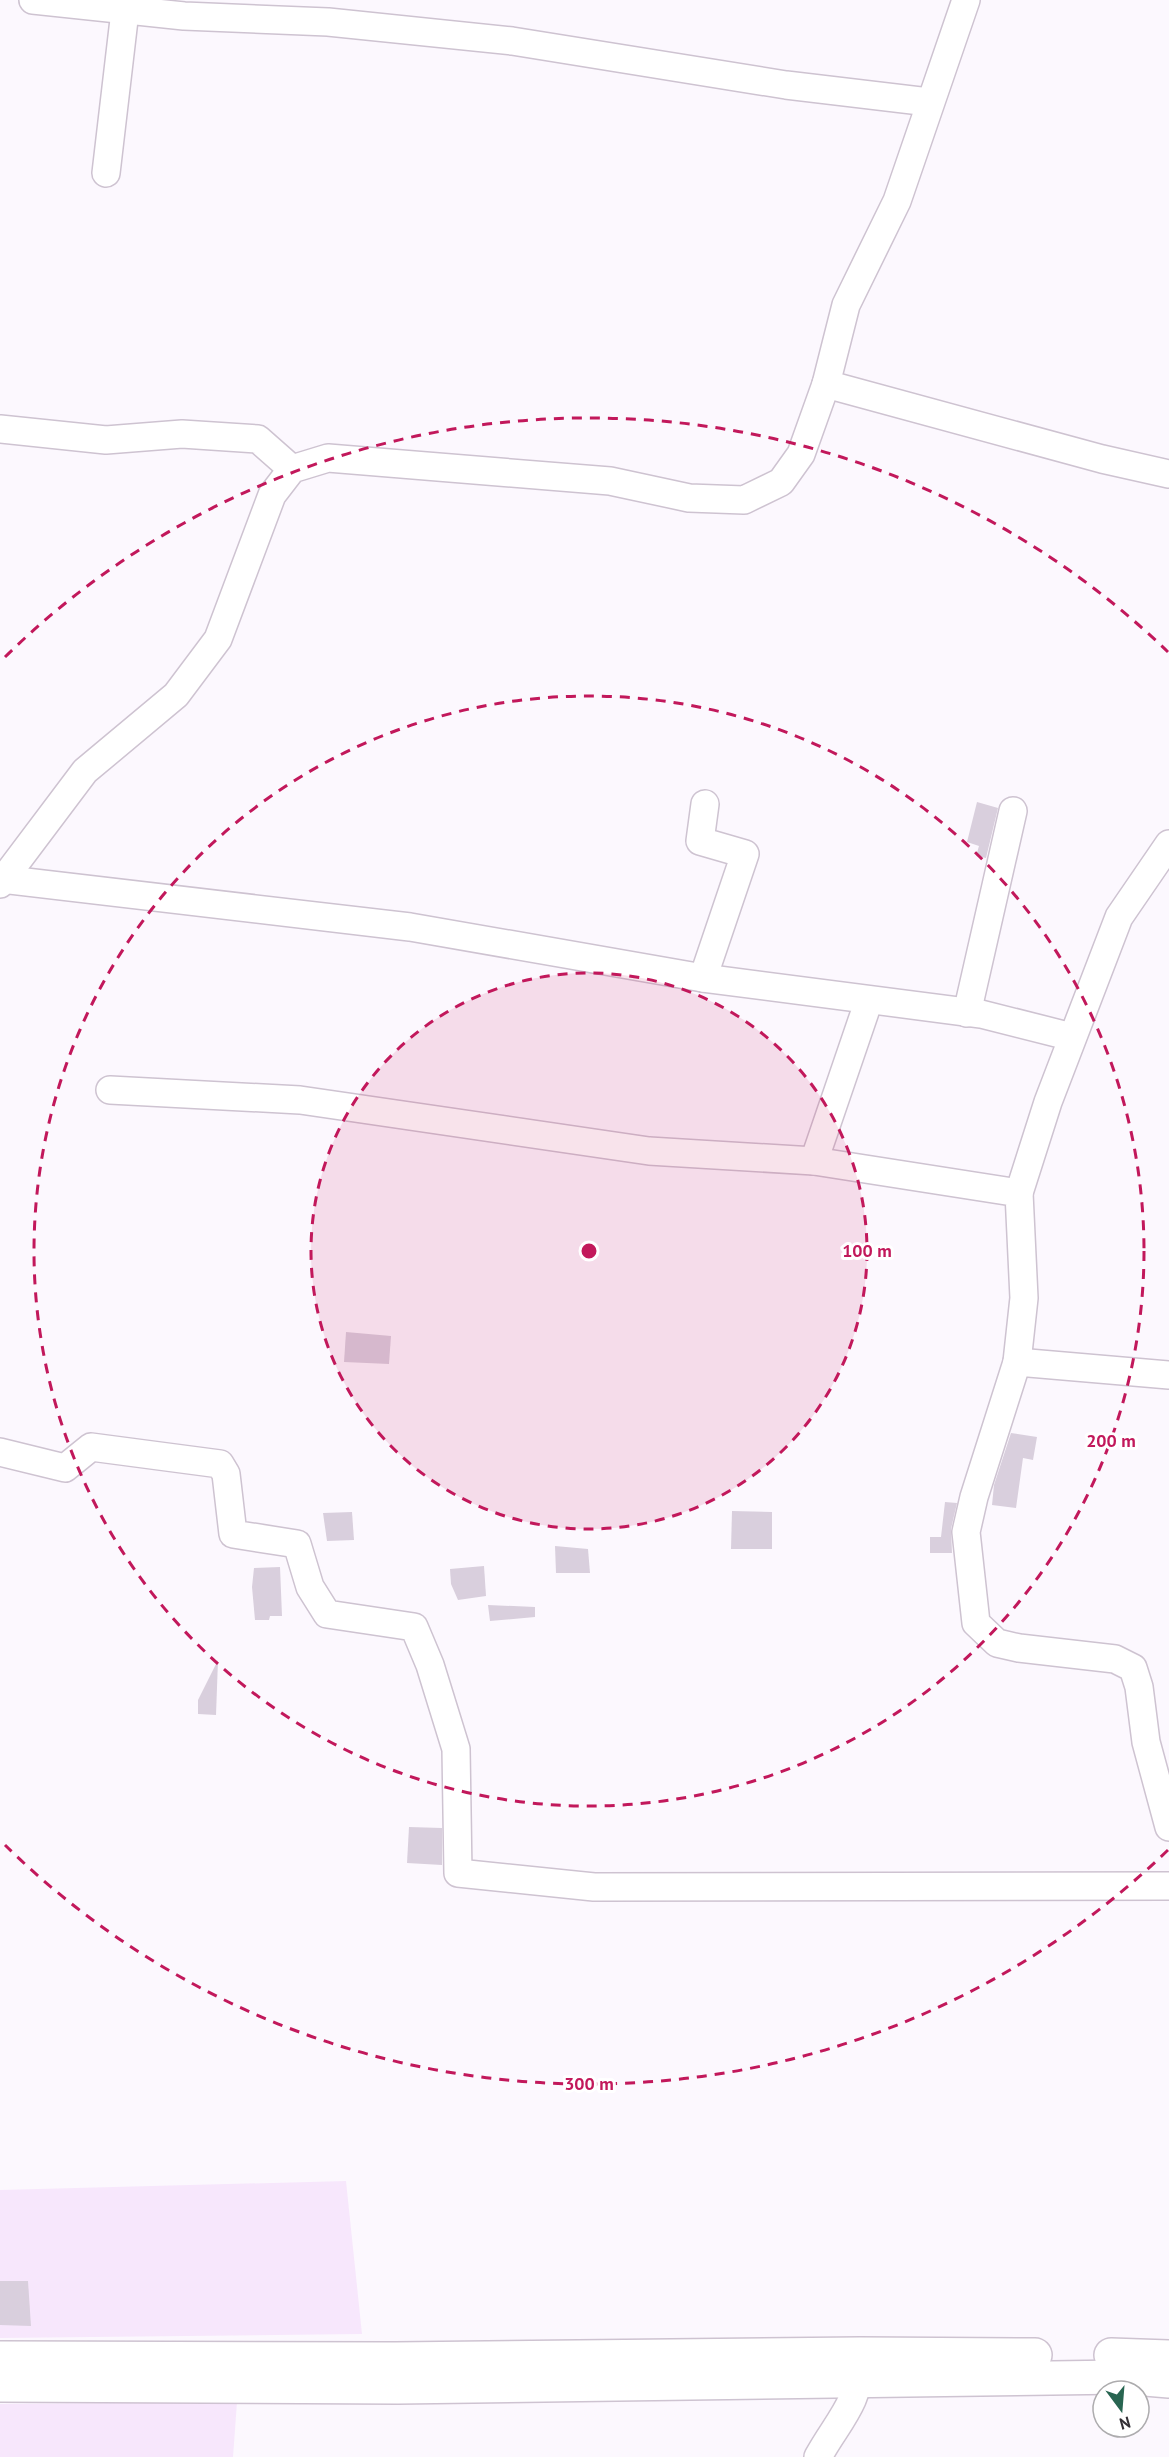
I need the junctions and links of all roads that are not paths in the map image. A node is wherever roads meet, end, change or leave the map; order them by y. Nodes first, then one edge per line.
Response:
1 (33, 0) edge
2 (966, 0) edge
3 (125, 11) junction
4 (929, 102) junction
5 (106, 173) dead end
6 (826, 384) junction
7 (0, 429) edge
8 (292, 469) junction
9 (1169, 474) edge
10 (705, 804) dead end
11 (1013, 811) dead end
12 (1169, 844) edge
13 (1, 881) edge
14 (703, 978) junction
15 (870, 1000) junction
16 (967, 1013) junction
17 (1072, 1037) junction
18 (110, 1090) dead end
19 (814, 1161) junction
20 (1019, 1193) junction
21 (1017, 1362) junction
22 (1169, 1375) edge
23 (0, 1452) edge
24 (1169, 1827) edge
25 (1169, 1886) edge
26 (1169, 2357) edge
27 (0, 2358) edge
28 (860, 2366) junction
29 (1169, 2381) edge
30 (0, 2385) edge
31 (818, 2457) edge

1 - 3 street
2 - 4 street
3 - 4 street
3 - 5 street
4 - 6 street
6 - 8 street
6 - 9 street
7 - 8 street
8 - 13 street
10 - 14 street
11 - 16 street
12 - 17 street
13 - 14 street
14 - 15 street
15 - 16 street
15 - 19 street
16 - 17 street
17 - 20 street
18 - 19 street
19 - 20 street
20 - 21 street
21 - 22 street
21 - 24 street
23 - 25 street
26 - 28 main road
27 - 28 main road
28 - 29 main road
28 - 30 main road
28 - 31 street

